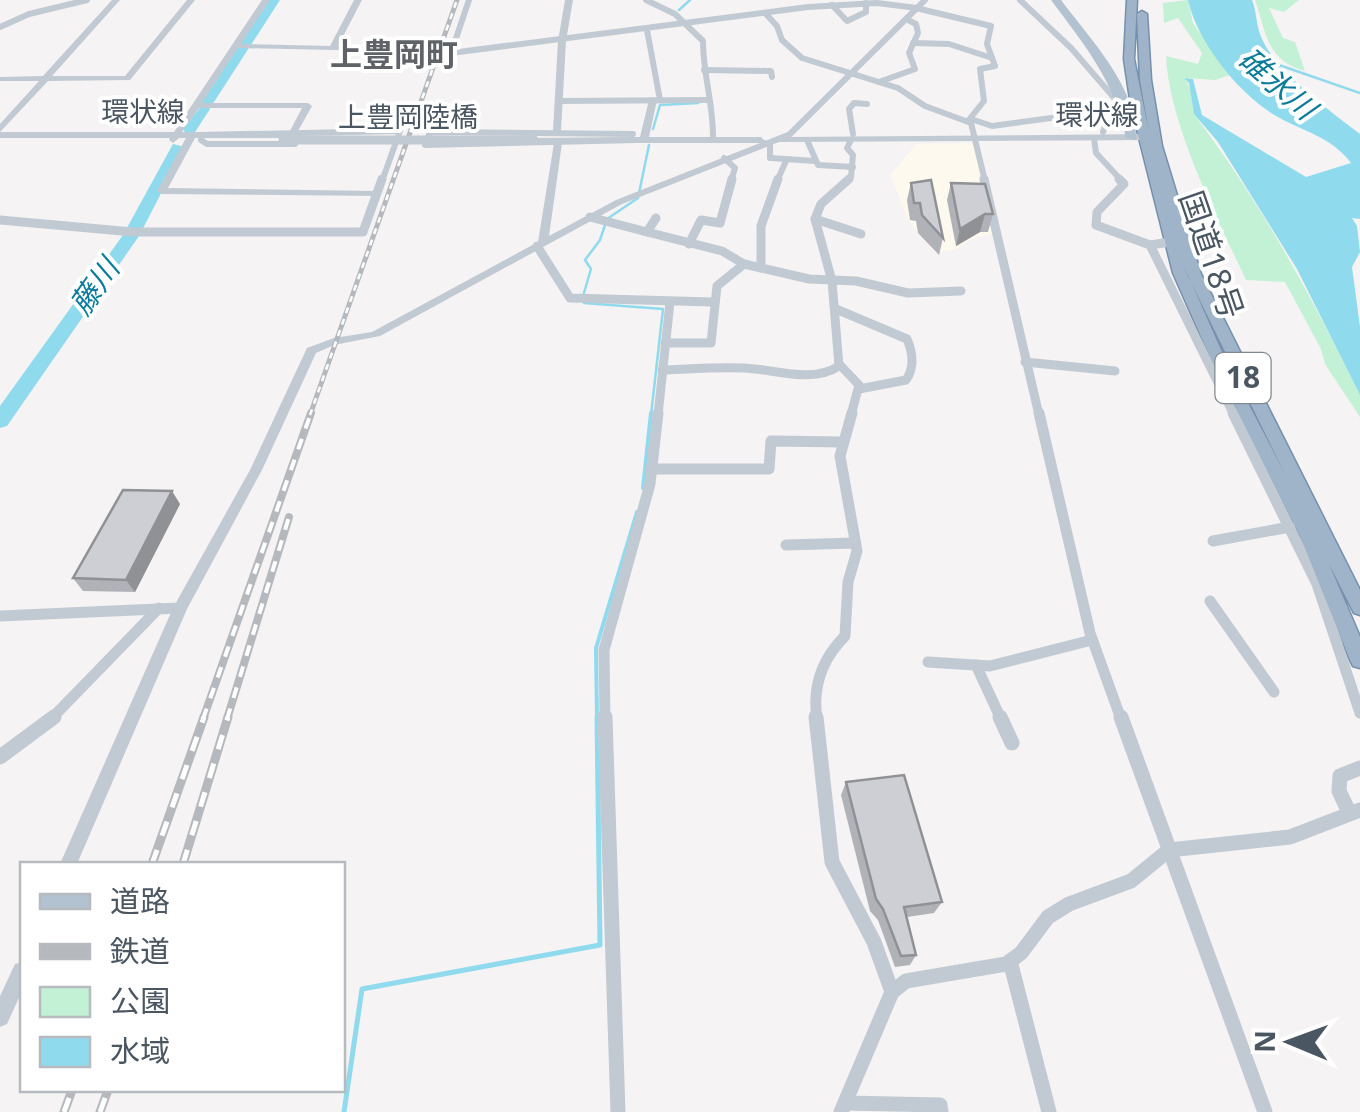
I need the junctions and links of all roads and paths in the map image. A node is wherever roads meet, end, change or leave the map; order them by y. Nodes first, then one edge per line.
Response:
1 (87, 0) edge
2 (116, 0) edge
3 (192, 0) edge
4 (266, 0) edge
5 (358, 0) edge
6 (469, 0) edge
7 (569, 0) edge
8 (646, 0) edge
9 (679, 0) edge
10 (785, 0) edge
11 (925, 0) edge
12 (1020, 0) edge
13 (1056, 0) edge
14 (1132, 0) edge
15 (1142, 0) edge
16 (866, 3) junction
17 (832, 6) junction
18 (917, 8) junction
19 (790, 9) junction
20 (764, 13) junction
21 (675, 14) junction
22 (906, 19) junction
23 (688, 25) junction
24 (0, 27) edge
25 (648, 30) junction
26 (562, 41) junction
27 (914, 43) junction
28 (236, 46) junction
29 (333, 48) junction
30 (427, 50) dead end
31 (1100, 57) junction
32 (992, 58) junction
33 (1130, 59) junction
34 (1143, 60) junction
35 (704, 70) junction
36 (850, 74) junction
37 (772, 77) dead end
38 (0, 79) edge
39 (46, 79) junction
40 (879, 82) junction
41 (1100, 82) junction
42 (1115, 82) junction
43 (656, 100) junction
44 (707, 100) junction
45 (560, 101) junction
46 (867, 104) dead end
47 (196, 106) junction
48 (1110, 110) junction
49 (970, 120) junction
50 (558, 131) junction
51 (790, 134) junction
52 (0, 135) edge
53 (975, 135) junction
54 (1098, 135) junction
55 (1141, 136) junction
56 (195, 137) junction
57 (534, 137) joint
58 (640, 137) junction
59 (713, 137) junction
60 (852, 137) junction
61 (175, 138) junction
62 (286, 138) junction
63 (807, 140) junction
64 (768, 142) junction
65 (394, 144) junction
66 (558, 144) junction
67 (724, 158) junction
68 (786, 161) junction
69 (815, 161) junction
70 (853, 167) junction
71 (376, 194) junction
72 (590, 217) junction
73 (656, 218) dead end
74 (815, 219) junction
75 (0, 220) edge
76 (647, 232) junction
77 (861, 234) dead end
78 (540, 244) junction
79 (688, 244) junction
80 (1160, 244) junction
81 (744, 264) junction
82 (760, 268) junction
83 (832, 281) junction
84 (961, 291) dead end
85 (670, 302) junction
86 (713, 302) junction
87 (836, 309) junction
88 (665, 344) junction
89 (1025, 362) junction
90 (839, 364) junction
91 (662, 370) junction
92 (1115, 370) dead end
93 (858, 389) junction
94 (842, 442) junction
95 (652, 468) junction
96 (1290, 527) junction
97 (1213, 541) dead end
98 (856, 543) junction
99 (786, 546) dead end
100 (1210, 602) dead end
101 (159, 608) junction
102 (180, 608) junction
103 (1360, 608) edge
104 (0, 616) edge
105 (1092, 640) junction
106 (1360, 660) edge
107 (928, 662) dead end
108 (976, 665) junction
109 (1274, 692) dead end
110 (1360, 713) edge
111 (1012, 743) dead end
112 (0, 757) edge
113 (1360, 768) edge
114 (1354, 811) edge
115 (1170, 850) junction
116 (69, 862) edge
117 (1010, 961) junction
118 (20, 975) edge
119 (892, 992) junction
120 (0, 1017) edge
121 (843, 1108) edge
122 (618, 1112) edge
123 (941, 1112) edge
124 (1049, 1112) edge
125 (1264, 1112) edge

1 - 24 street
2 - 39 street
3 - 39 street
4 - 28 street
5 - 29 street
6 - 26 street
7 - 26 street
8 - 21 street
9 - 21 street
10 - 19 street
11 - 18 street
12 - 41 street
13 - 31 main road
14 - 33 highway, 18
15 - 34 highway, 18
16 - 17 street
16 - 17 street
16 - 18 street
17 - 19 street
18 - 22 street
18 - 32 street
19 - 20 street
20 - 23 street
20 - 36 street
21 - 23 street
22 - 27 street
22 - 36 street
23 - 25 street
23 - 35 street
25 - 26 street
25 - 43 street
26 - 45 street
27 - 32 street
27 - 40 street
28 - 29 street
28 - 47 street
29 - 30 street
31 - 33 main road
31 - 42 main road
32 - 49 street
33 - 34 main road
33 - 55 highway, 18
34 - 55 highway, 18
35 - 37 street
35 - 44 street
36 - 40 street
36 - 51 street
38 - 39 street
39 - 52 street
40 - 49 street
41 - 42 street
41 - 48 street
42 - 55 main road
43 - 44 street
43 - 45 street
43 - 58 street
44 - 59 street
45 - 50 street
46 - 60 street
47 - 61 street
47 - 62 street
48 - 49 street
48 - 54 street
49 - 53 street
50 - 58 street
50 - 66 street
51 - 59 street, 環状線
51 - 60 street, 環状線
51 - 64 street
52 - 61 street, 環状線
53 - 54 street, 環状線
53 - 60 street, 環状線
53 - 89 street
54 - 55 street, 環状線
54 - 80 street
55 - 80 highway, 国道18号 / 18
55 - 103 highway, 国道18号 / 18
56 - 61 street, 環状線
56 - 62 street, 環状線
56 - 71 street
57 - 58 street, 環状線
57 - 62 street, 上豊岡陸橋, bridge
58 - 59 street, 環状線
58 - 66 street
59 - 64 street, 環状線
60 - 63 street, 環状線
60 - 70 street
62 - 65 street
62 - 65 street
63 - 64 street, 環状線
63 - 69 street
64 - 67 street
64 - 68 street
65 - 71 street
66 - 78 street
67 - 72 street
67 - 79 street
68 - 69 street
68 - 82 street
69 - 70 street
70 - 74 street
71 - 75 street
72 - 76 street
72 - 78 street
73 - 76 street
74 - 77 street
74 - 83 street
76 - 79 street
78 - 85 street
78 - 102 street
79 - 81 street
80 - 96 street
80 - 106 highway, 国道18号 / 18
81 - 82 street
81 - 86 street
82 - 83 street
83 - 84 street
83 - 87 street
85 - 86 street
85 - 88 street
86 - 88 street
87 - 90 street
87 - 93 street
88 - 91 street
89 - 92 street
89 - 105 street
90 - 91 street
90 - 93 street
91 - 95 street
93 - 94 street
94 - 95 street
94 - 98 street
95 - 122 street
96 - 97 street
96 - 110 street
98 - 99 street
98 - 119 street
100 - 109 street
101 - 102 street
101 - 104 street
101 - 112 street
102 - 116 street
105 - 108 street
105 - 115 street
107 - 108 street
108 - 111 street
113 - 114 street
114 - 115 street
115 - 117 street
115 - 125 street
117 - 119 street
117 - 124 street
118 - 120 street
119 - 121 street
121 - 123 street

